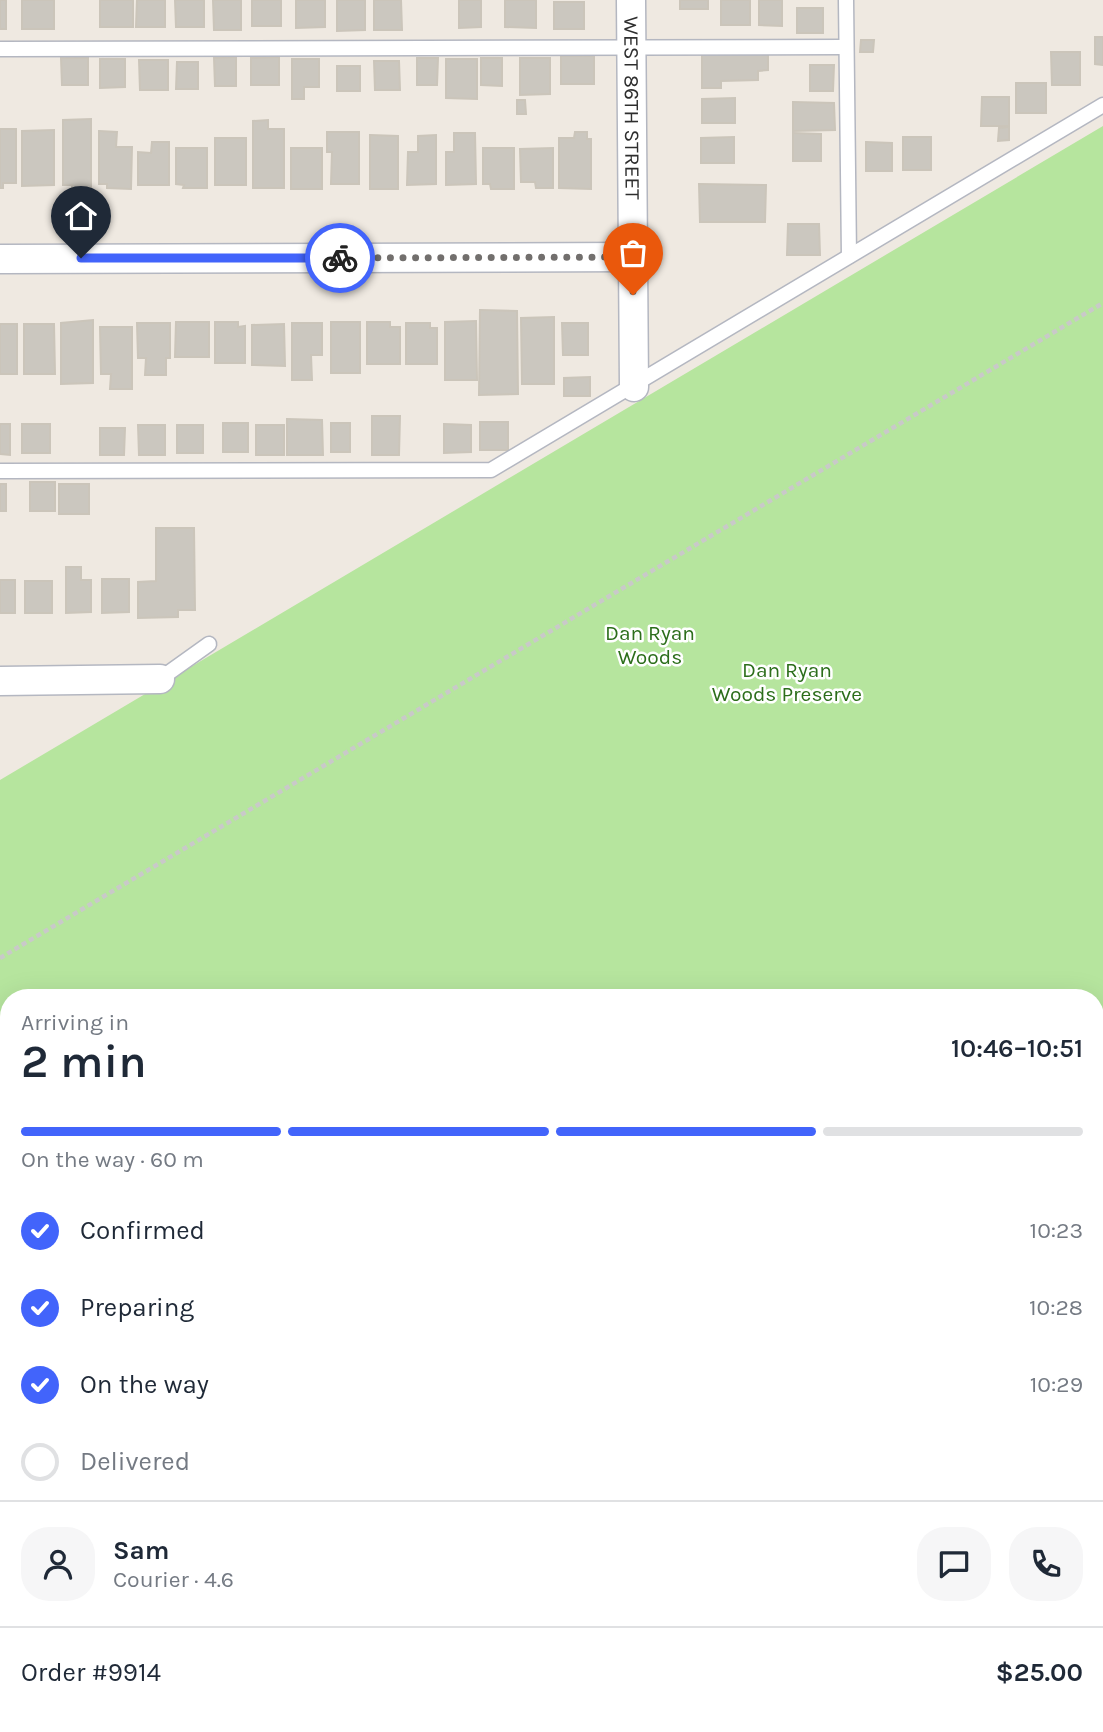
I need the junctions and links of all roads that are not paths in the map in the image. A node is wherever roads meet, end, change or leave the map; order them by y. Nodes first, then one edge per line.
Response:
1 (631, 0) edge
2 (846, 0) edge
3 (631, 47) junction
4 (846, 47) junction
5 (0, 49) edge
6 (1103, 105) edge
7 (849, 256) junction
8 (633, 257) junction
9 (0, 259) edge
10 (634, 387) junction
11 (0, 471) edge
12 (209, 644) dead end
13 (160, 679) joint
14 (0, 681) edge

1 - 3 street, WEST 86TH STREET
2 - 4 lane
3 - 4 lane
3 - 5 lane
3 - 8 street, WEST 86TH STREET
4 - 7 lane
6 - 7 lane
7 - 10 lane
8 - 9 street
8 - 10 street, WEST 86TH STREET
10 - 11 lane
12 - 13 lane
13 - 14 street

